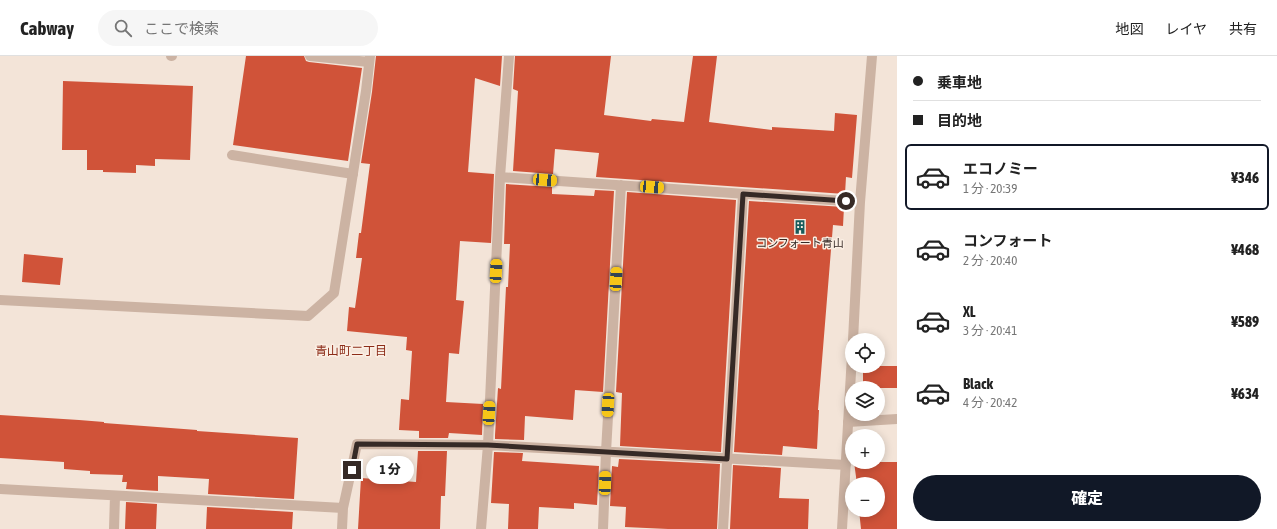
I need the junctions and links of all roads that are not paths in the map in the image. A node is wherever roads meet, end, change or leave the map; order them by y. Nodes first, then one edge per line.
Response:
1 (310, 56) edge
2 (509, 56) edge
3 (872, 56) edge
4 (369, 59) edge
5 (232, 155) dead end
6 (353, 174) junction
7 (500, 177) junction
8 (621, 185) junction
9 (743, 194) junction
10 (860, 202) junction
11 (0, 300) edge
12 (853, 333) edge
13 (851, 373) edge
14 (897, 419) edge
15 (848, 422) junction
16 (848, 429) edge
17 (488, 445) junction
18 (606, 452) junction
19 (727, 459) junction
20 (845, 465) edge
21 (846, 469) edge
22 (0, 490) edge
23 (115, 496) junction
24 (343, 508) junction
25 (114, 529) edge
26 (342, 529) edge
27 (481, 529) edge
28 (603, 529) edge
29 (723, 529) edge
30 (842, 529) edge

1 - 4 street
2 - 7 street
3 - 10 street
4 - 6 street
5 - 6 street
6 - 11 street
7 - 8 street
7 - 17 street
8 - 9 street
8 - 18 street
9 - 10 street
9 - 19 street
10 - 12 street
13 - 15 street
14 - 15 street
15 - 16 street
17 - 18 street
17 - 24 street
17 - 27 street
18 - 19 street
18 - 28 street
19 - 20 street
19 - 29 street
21 - 30 street
22 - 23 street
23 - 24 street
23 - 25 street
24 - 26 street

